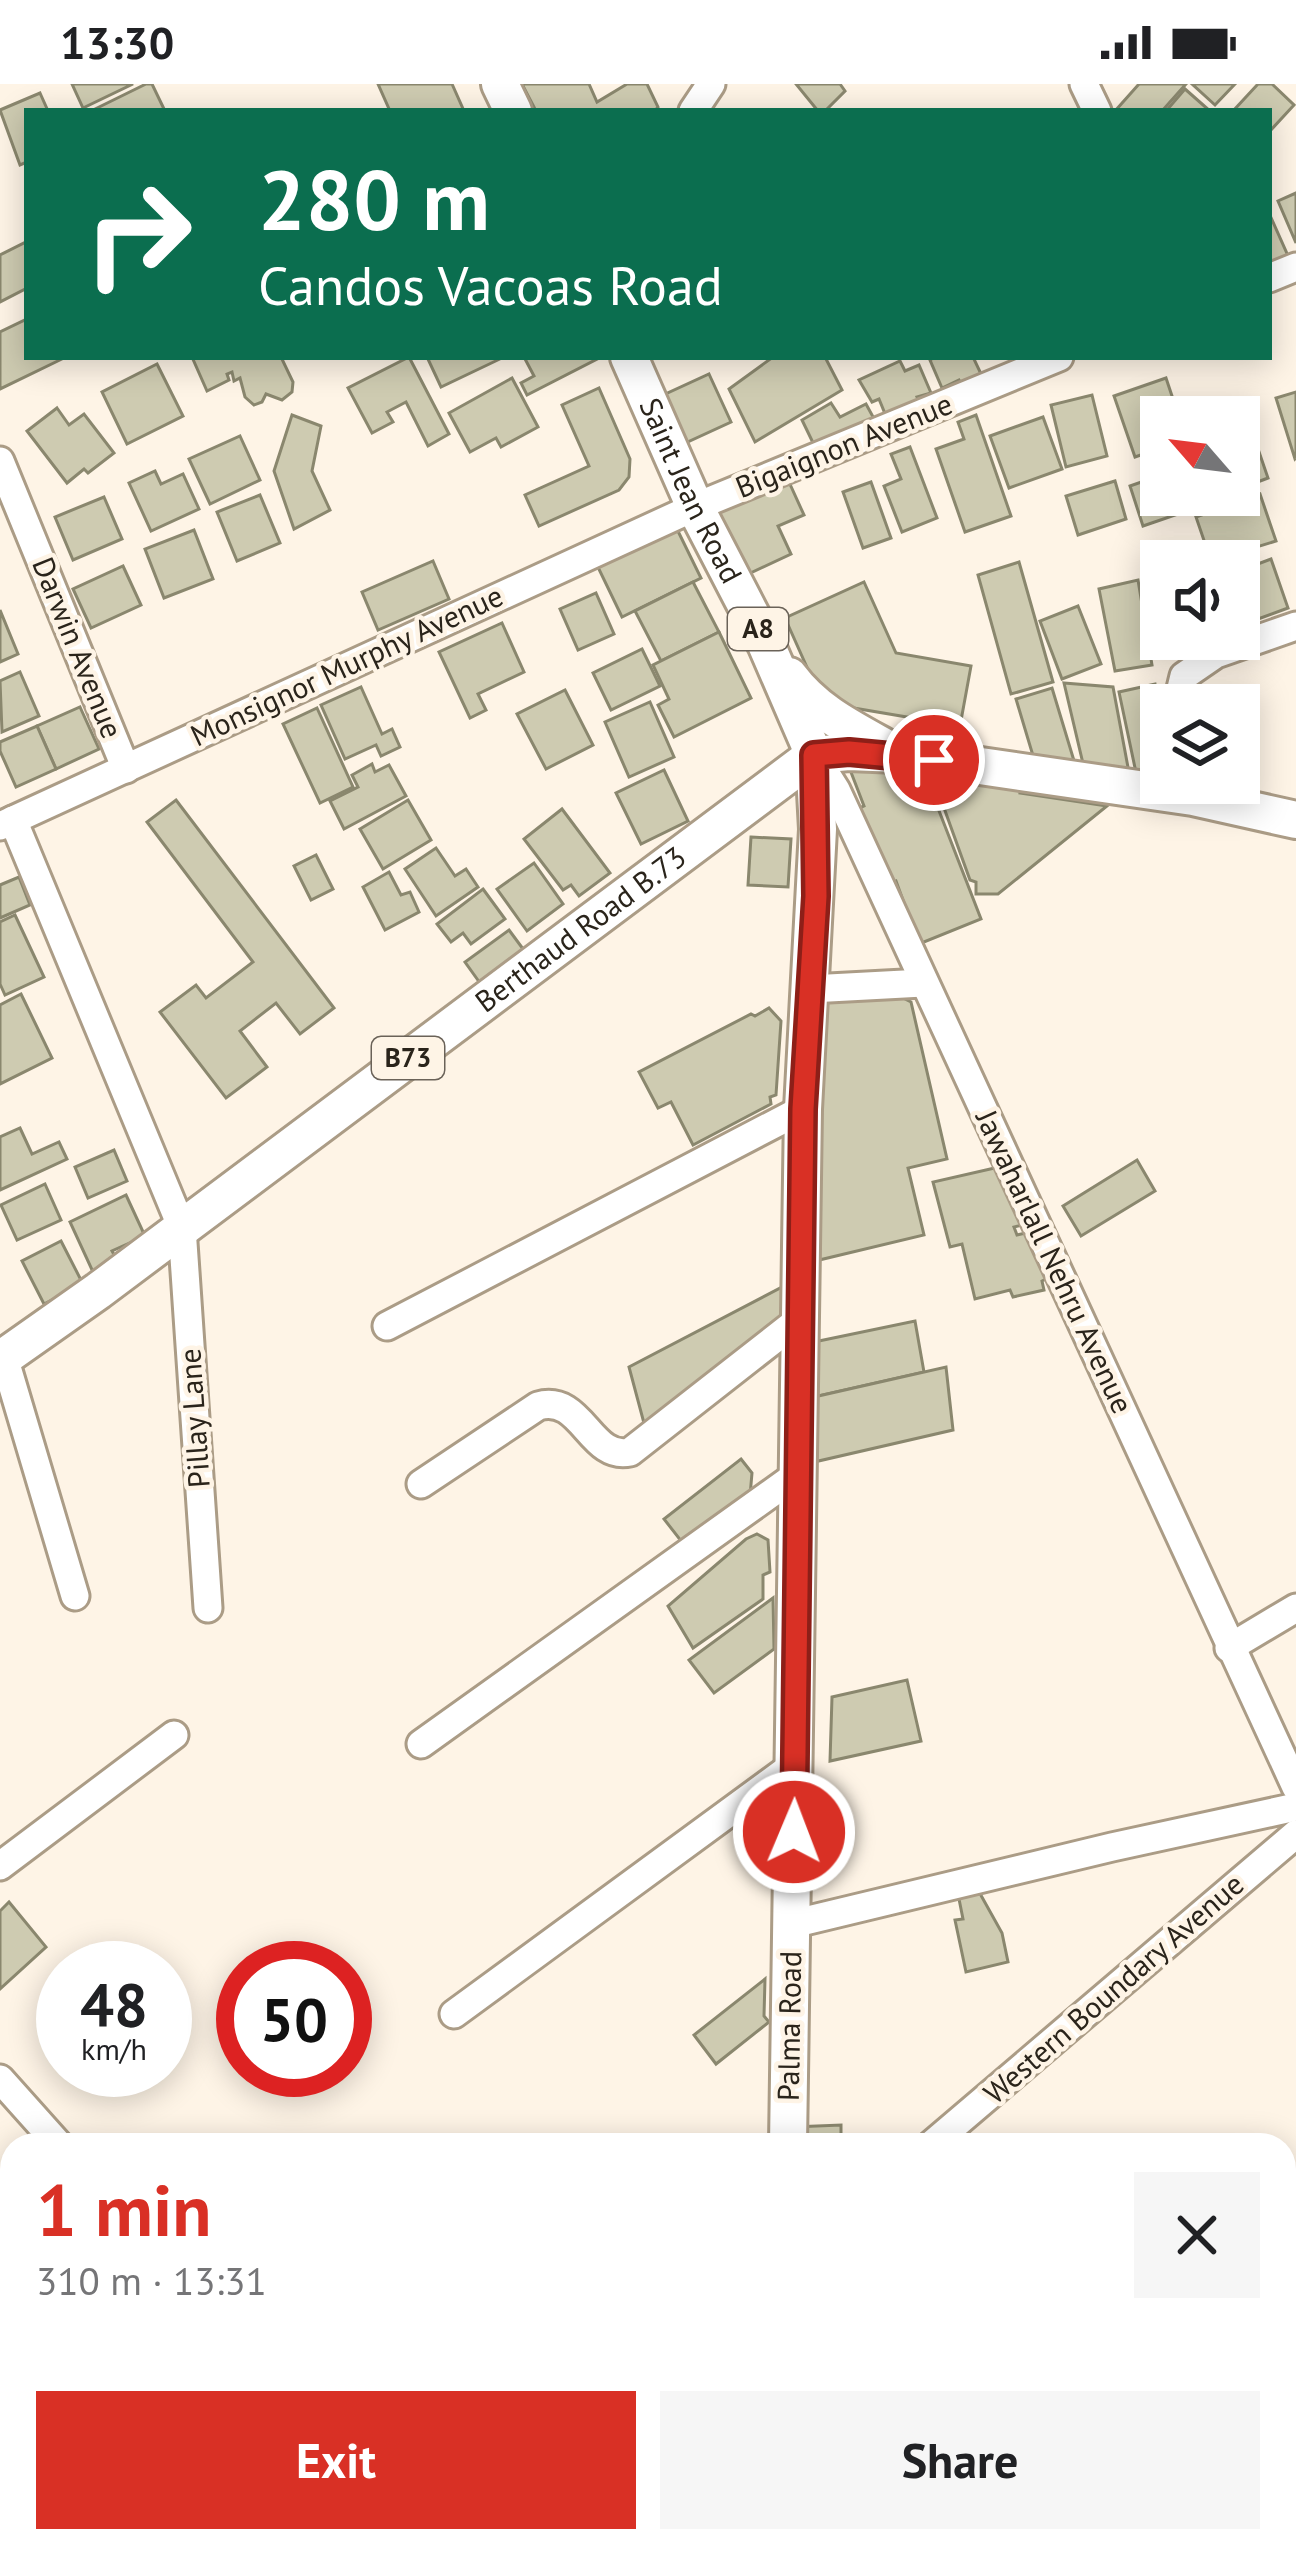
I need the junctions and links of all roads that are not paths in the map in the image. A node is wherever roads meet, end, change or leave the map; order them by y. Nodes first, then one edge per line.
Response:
1 (630, 360) edge
2 (1052, 360) edge
3 (0, 461) edge
4 (695, 507) junction
5 (1296, 626) edge
6 (766, 644) junction
7 (1182, 684) edge
8 (898, 754) junction
9 (814, 755) junction
10 (126, 769) junction
11 (1140, 784) edge
12 (1233, 804) edge
13 (7, 823) edge
14 (1293, 824) edge
15 (922, 983) junction
16 (810, 989) junction
17 (803, 1109) junction
18 (182, 1228) junction
19 (800, 1319) junction
20 (387, 1326) dead end
21 (2, 1358) edge
22 (798, 1474) junction
23 (421, 1484) dead end
24 (75, 1596) dead end
25 (208, 1608) dead end
26 (1296, 1608) edge
27 (1229, 1648) junction
28 (174, 1735) dead end
29 (421, 1744) dead end
30 (795, 1764) junction
31 (1292, 1779) edge
32 (1296, 1807) edge
33 (1296, 1834) edge
34 (0, 1866) edge
35 (792, 1924) junction
36 (454, 2014) dead end
37 (0, 2079) edge
38 (48, 2133) edge
39 (788, 2133) edge
40 (946, 2133) edge

1 - 4 main road, Saint Jean Road / A8
2 - 4 street, Bigaignon Avenue
3 - 10 street, Darwin Avenue
4 - 6 main road, Saint Jean Road / A8
4 - 10 street, Monsignor Murphy Avenue
5 - 7 street
6 - 8 main road
6 - 9 main road, Saint Jean Road / A8
8 - 9 main road
8 - 11 main road
9 - 15 street, Jawaharlall Nehru Avenue
9 - 16 main road, Palma Road
9 - 18 main road, Berthaud Road B.73 / B73
10 - 13 street, Monsignor Murphy Avenue
12 - 14 main road
13 - 18 street, Pillay Lane
15 - 16 street
15 - 27 street, Jawaharlall Nehru Avenue
16 - 17 main road, Palma Road
17 - 19 main road, Palma Road
17 - 20 street
18 - 21 main road, Berthaud Road B.73 / B73
18 - 25 street, Pillay Lane
19 - 22 main road, Palma Road
19 - 23 street
21 - 24 street
22 - 29 street
22 - 30 main road, Palma Road
26 - 27 street
27 - 31 street, Jawaharlall Nehru Avenue
28 - 34 street
30 - 35 main road, Palma Road
30 - 36 street
32 - 35 street
33 - 40 street, Western Boundary Avenue
35 - 39 main road, Palma Road
37 - 38 street

